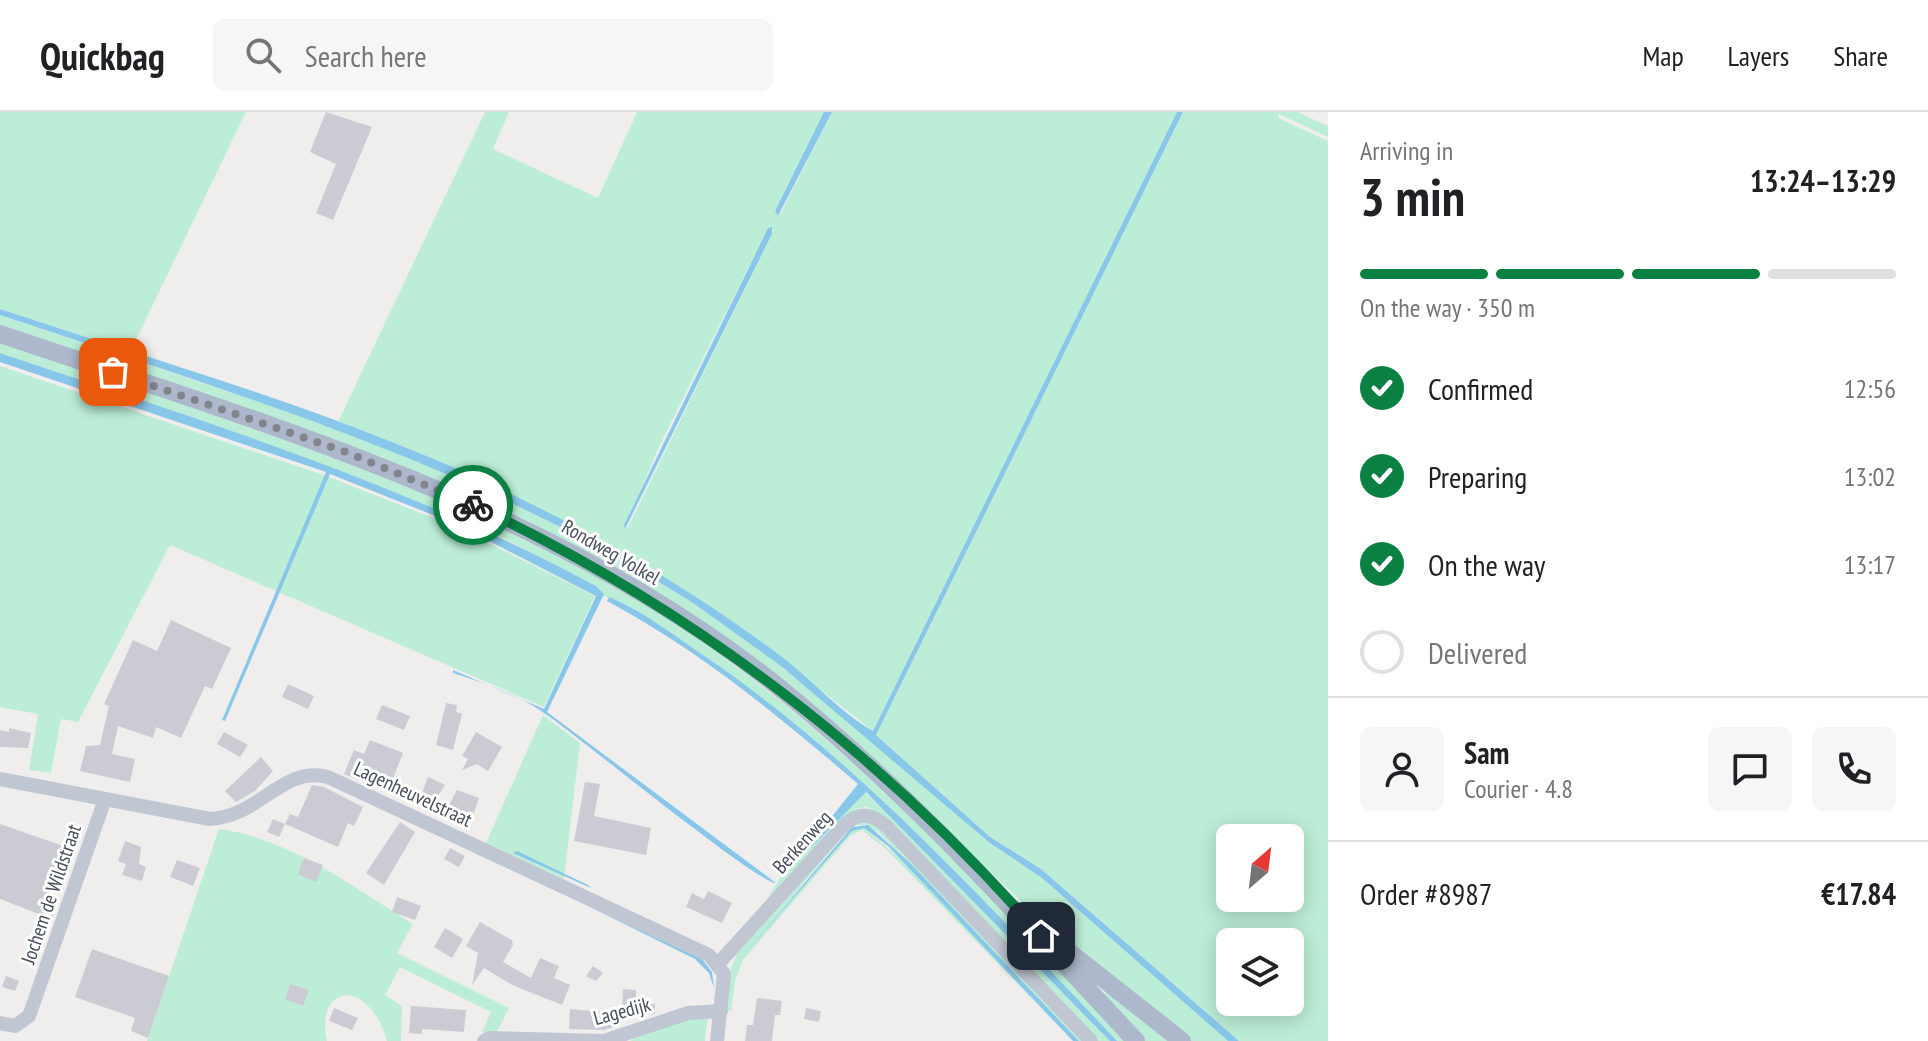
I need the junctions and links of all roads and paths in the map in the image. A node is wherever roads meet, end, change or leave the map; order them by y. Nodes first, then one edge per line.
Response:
1 (0, 334) edge
2 (0, 779) edge
3 (105, 799) junction
4 (1025, 918) junction
5 (718, 964) junction
6 (721, 1011) junction
7 (0, 1023) edge
8 (484, 1041) edge
9 (717, 1041) edge
10 (1091, 1041) edge
11 (1136, 1041) edge
12 (1182, 1041) edge

1 - 4 main road, Rondweg Volkel
2 - 3 street, Lagenheuvelstraat
3 - 5 street, Lagenheuvelstraat
3 - 7 street, Jochem de Wildstraat
4 - 11 main road, Rondweg Volkel
4 - 12 main road, Rondweg Volkel
5 - 6 street
5 - 10 street, Berkenweg
6 - 8 street, Lagedijk
6 - 9 street

